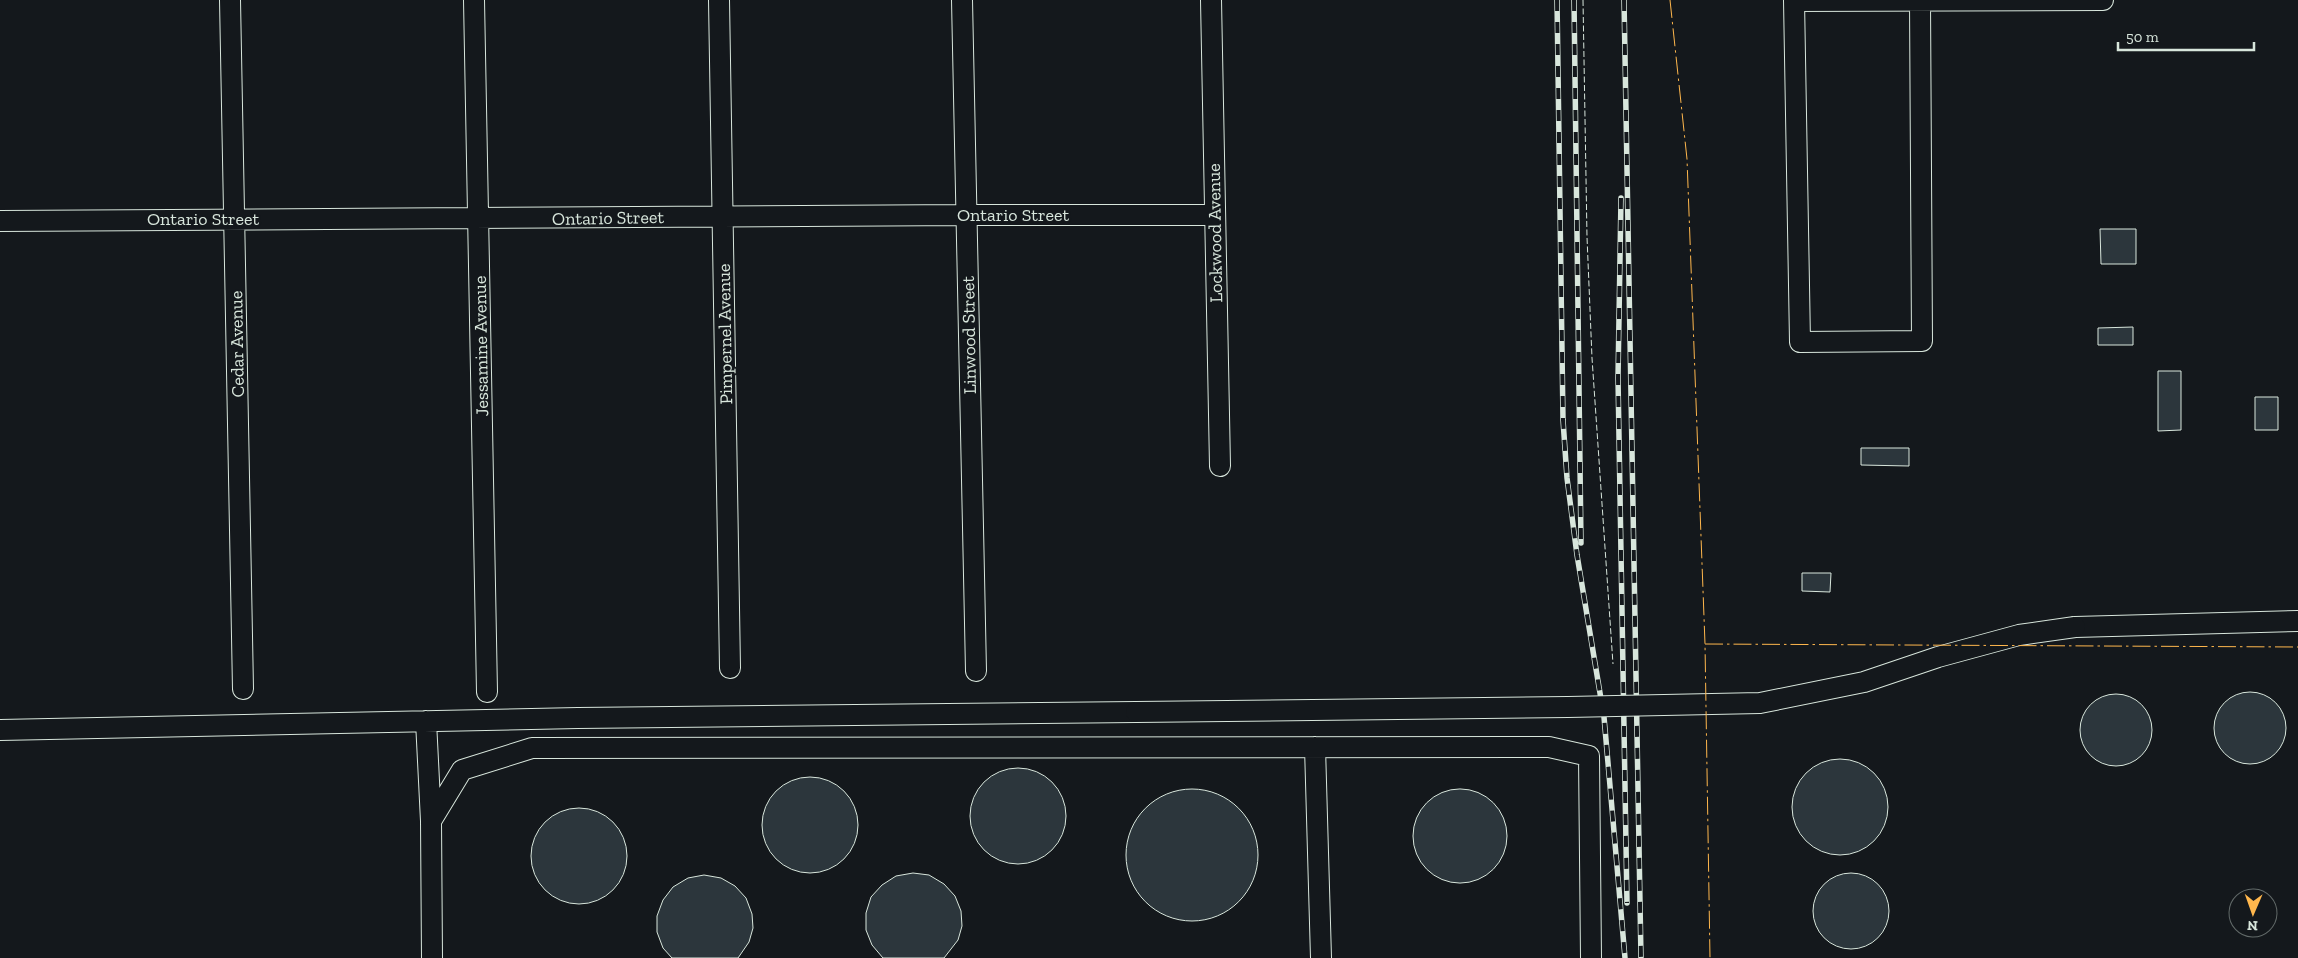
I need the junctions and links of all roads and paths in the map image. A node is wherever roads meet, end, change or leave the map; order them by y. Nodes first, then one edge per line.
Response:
1 (230, 0) edge
2 (474, 0) edge
3 (719, 0) edge
4 (962, 0) edge
5 (1210, 0) edge
6 (2103, 0) edge
7 (1794, 1) edge
8 (1920, 1) edge
9 (966, 215) junction
10 (1215, 215) junction
11 (723, 216) junction
12 (236, 219) junction
13 (479, 219) junction
14 (0, 221) edge
15 (1220, 466) dead end
16 (2298, 621) edge
17 (730, 668) dead end
18 (976, 671) dead end
19 (243, 689) dead end
20 (487, 692) dead end
21 (426, 721) junction
22 (0, 730) edge
23 (1315, 747) junction
24 (431, 821) junction
25 (432, 958) edge
26 (1321, 958) edge
27 (1591, 958) edge

1 - 12 street, Cedar Avenue
2 - 13 street, Jessamine Avenue
3 - 11 street, Pimpernel Avenue
4 - 9 street, Linwood Street
5 - 10 street, Lockwood Avenue
6 - 8 street
7 - 8 street
7 - 8 street
9 - 10 street, Ontario Street
9 - 11 street, Ontario Street
9 - 18 street, Linwood Street
10 - 15 street, Lockwood Avenue
11 - 13 street, Ontario Street
11 - 17 street, Pimpernel Avenue
12 - 13 street, Ontario Street
12 - 14 street, Ontario Street
12 - 19 street, Cedar Avenue
13 - 20 street, Jessamine Avenue
16 - 21 street, bridge
21 - 22 street
21 - 24 street
23 - 24 street
23 - 26 street
23 - 27 street
24 - 25 street

